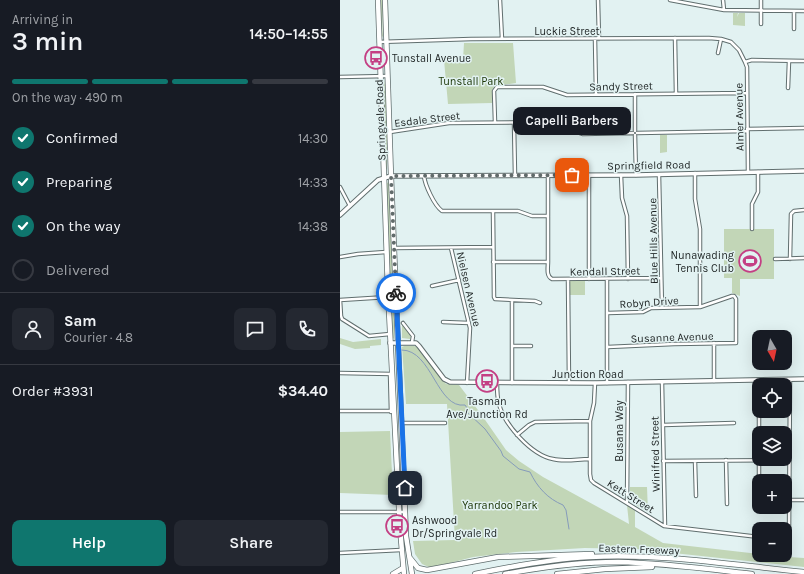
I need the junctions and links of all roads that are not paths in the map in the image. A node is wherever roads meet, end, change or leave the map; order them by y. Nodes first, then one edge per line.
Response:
1 (378, 0) edge
2 (385, 0) edge
3 (500, 0) edge
4 (598, 0) edge
5 (670, 0) edge
6 (723, 0) edge
7 (761, 0) edge
8 (724, 10) junction
9 (761, 10) junction
10 (794, 11) junction
11 (804, 11) edge
12 (761, 24) dead end
13 (794, 29) dead end
14 (675, 38) junction
15 (502, 39) junction
16 (595, 39) junction
17 (599, 39) junction
18 (720, 39) junction
19 (387, 41) junction
20 (379, 42) junction
21 (718, 53) dead end
22 (789, 61) junction
23 (745, 62) junction
24 (804, 62) edge
25 (380, 76) junction
26 (388, 76) junction
27 (340, 77) edge
28 (788, 88) dead end
29 (676, 93) junction
30 (747, 93) junction
31 (596, 94) junction
32 (635, 94) junction
33 (495, 122) junction
34 (514, 122) junction
35 (804, 128) edge
36 (747, 130) junction
37 (389, 132) junction
38 (635, 133) junction
39 (804, 171) edge
40 (748, 172) junction
41 (758, 172) junction
42 (695, 173) junction
43 (659, 174) junction
44 (424, 175) junction
45 (515, 175) junction
46 (548, 175) junction
47 (589, 175) junction
48 (621, 175) junction
49 (636, 175) junction
50 (391, 176) junction
51 (383, 177) junction
52 (340, 187) edge
53 (351, 206) junction
54 (804, 210) edge
55 (493, 212) junction
56 (340, 215) edge
57 (548, 216) junction
58 (752, 229) dead end
59 (394, 248) junction
60 (451, 248) junction
61 (493, 248) junction
62 (386, 252) junction
63 (340, 257) edge
64 (790, 258) junction
65 (804, 258) edge
66 (775, 259) dead end
67 (493, 262) junction
68 (548, 262) junction
69 (662, 278) junction
70 (568, 279) junction
71 (589, 279) junction
72 (607, 279) junction
73 (628, 279) junction
74 (459, 280) junction
75 (432, 286) dead end
76 (388, 297) junction
77 (340, 300) edge
78 (512, 300) junction
79 (540, 302) dead end
80 (700, 307) junction
81 (662, 308) junction
82 (608, 313) junction
83 (443, 322) dead end
84 (403, 323) dead end
85 (469, 323) junction
86 (390, 334) junction
87 (412, 342) junction
88 (390, 343) junction
89 (398, 343) junction
90 (714, 343) junction
91 (736, 343) joint
92 (512, 346) junction
93 (531, 346) dead end
94 (608, 347) junction
95 (340, 373) edge
96 (391, 374) junction
97 (804, 379) edge
98 (752, 380) edge
99 (792, 380) edge
100 (714, 381) junction
101 (607, 382) junction
102 (628, 382) junction
103 (662, 382) junction
104 (467, 383) junction
105 (497, 383) junction
106 (512, 383) junction
107 (568, 383) junction
108 (595, 383) junction
109 (340, 411) edge
110 (393, 412) junction
111 (590, 421) junction
112 (402, 423) junction
113 (445, 423) dead end
114 (734, 423) dead end
115 (662, 425) junction
116 (517, 435) junction
117 (589, 459) junction
118 (726, 460) junction
119 (752, 460) edge
120 (663, 461) junction
121 (695, 461) junction
122 (696, 496) dead end
123 (792, 500) edge
124 (804, 500) edge
125 (627, 503) junction
126 (727, 504) dead end
127 (340, 512) edge
128 (399, 512) junction
129 (405, 512) junction
130 (665, 526) junction
131 (752, 536) edge
132 (401, 550) junction
133 (340, 552) edge
134 (410, 558) junction
135 (682, 560) junction
136 (684, 567) junction
137 (404, 568) junction
138 (438, 569) junction
139 (804, 572) edge
140 (393, 574) edge
141 (404, 574) edge
142 (412, 574) edge
143 (428, 574) edge
144 (475, 574) edge
145 (505, 574) edge
146 (557, 574) edge
147 (752, 574) edge

1 - 20 highway, Springvale Road
2 - 19 highway, Springvale Road
3 - 15 street
4 - 17 street
5 - 8 street
6 - 8 street
7 - 9 street
8 - 9 street
9 - 10 street
9 - 12 street
10 - 11 street
10 - 13 street
14 - 17 street, Luckie Street
14 - 18 street, Luckie Street
14 - 29 street
15 - 16 street, Luckie Street
15 - 19 street, Luckie Street
16 - 17 street, Luckie Street
16 - 31 street
18 - 21 street
18 - 23 street, Luckie Street
19 - 20 street, Luckie Street
19 - 26 highway, Springvale Road
20 - 25 highway, Springvale Road
22 - 23 street
22 - 24 street
22 - 28 street
23 - 30 street, Almer Avenue
25 - 26 street
25 - 27 street
25 - 51 highway, Springvale Road
26 - 37 highway, Springvale Road
29 - 30 street, Sandy Street
29 - 32 street, Sandy Street
30 - 36 street, Almer Avenue
31 - 32 street, Sandy Street
31 - 33 street, Sandy Street
32 - 38 street
33 - 34 street, Esdale Street
33 - 37 street, Esdale Street
34 - 38 street, Esdale Street
34 - 45 street
35 - 36 street, Esdale Street
36 - 38 street, Esdale Street
36 - 40 street, Almer Avenue
37 - 50 highway, Springvale Road
38 - 49 street
39 - 41 main road, Springfield Road
40 - 41 main road, Springfield Road
40 - 42 main road, Springfield Road
41 - 58 street
42 - 43 main road, Springfield Road
42 - 80 street
43 - 49 main road, Springfield Road
43 - 69 street, Blue Hills Avenue
44 - 45 main road, Springfield Road
44 - 50 main road, Springfield Road
44 - 55 street
45 - 46 main road, Springfield Road
46 - 47 main road, Springfield Road
46 - 57 street
47 - 48 main road, Springfield Road
47 - 71 street
48 - 49 main road, Springfield Road
48 - 73 street
50 - 51 main road, Springfield Road
50 - 59 highway, Springvale Road
51 - 53 main road
51 - 62 highway, Springvale Road
52 - 53 street
53 - 56 main road
54 - 64 street
55 - 57 street
55 - 61 street
57 - 68 street
59 - 60 street
59 - 89 highway, Springvale Road
60 - 61 street
60 - 74 street, Nielsen Avenue
61 - 67 street
62 - 63 street
62 - 76 highway, Springvale Road
64 - 65 street
64 - 66 street
67 - 68 street
67 - 78 street
68 - 70 street, Kendall Street
69 - 73 street, Kendall Street
69 - 81 street, Blue Hills Avenue
70 - 71 street, Kendall Street
70 - 107 street
71 - 72 street, Kendall Street
72 - 73 street, Kendall Street
72 - 82 street
74 - 75 street
74 - 85 street, Nielsen Avenue
76 - 77 street
76 - 86 highway, Springvale Road
77 - 86 street
78 - 79 street
78 - 92 street
80 - 81 street, Robyn Drive
80 - 91 street, Robyn Drive
81 - 82 street, Robyn Drive
82 - 94 street
83 - 85 street
84 - 87 street
85 - 104 street, Nielsen Avenue
86 - 88 highway, Springvale Road
87 - 89 main road
87 - 104 main road, Junction Road
88 - 89 main road
88 - 96 highway, Springvale Road
89 - 112 highway, Springvale Road
90 - 91 street, Susanne Avenue
90 - 94 street, Susanne Avenue
90 - 100 street
92 - 93 street
92 - 106 street
94 - 101 street
95 - 96 street
96 - 110 highway, Springvale Road
97 - 99 main road, Junction Road
98 - 100 main road, Junction Road
100 - 103 main road, Junction Road
101 - 102 main road, Junction Road
101 - 108 main road, Junction Road
102 - 103 main road, Junction Road
102 - 125 street, Busana Way
103 - 115 street, Winifred Street
104 - 105 main road, Junction Road
105 - 106 main road, Junction Road
105 - 116 street
106 - 107 main road, Junction Road
107 - 108 main road, Junction Road
108 - 111 street, Kett Street
109 - 110 street
110 - 128 highway, Springvale Road
111 - 116 street
111 - 117 street, Kett Street
112 - 113 street
112 - 129 highway, Springvale Road
114 - 115 street
115 - 120 street, Winifred Street
116 - 117 street
117 - 125 street, Kett Street
118 - 119 street
118 - 121 street
118 - 126 street
120 - 121 street
120 - 130 street, Winifred Street
121 - 122 street
123 - 124 street
125 - 130 street, Kett Street
127 - 128 street
128 - 129 street
128 - 132 highway, Springvale Road
129 - 134 highway, Springvale Road
130 - 131 street, Kett Street
132 - 133 street
132 - 137 highway, Springvale Road
134 - 138 highway
134 - 142 highway, Springvale Road
135 - 138 highway
135 - 139 highway, Eastern Freeway
135 - 144 highway, Eastern Freeway
136 - 145 highway, Eastern Freeway
136 - 146 highway
136 - 147 highway, Eastern Freeway
137 - 140 highway
137 - 141 highway, Springvale Road
138 - 143 highway

